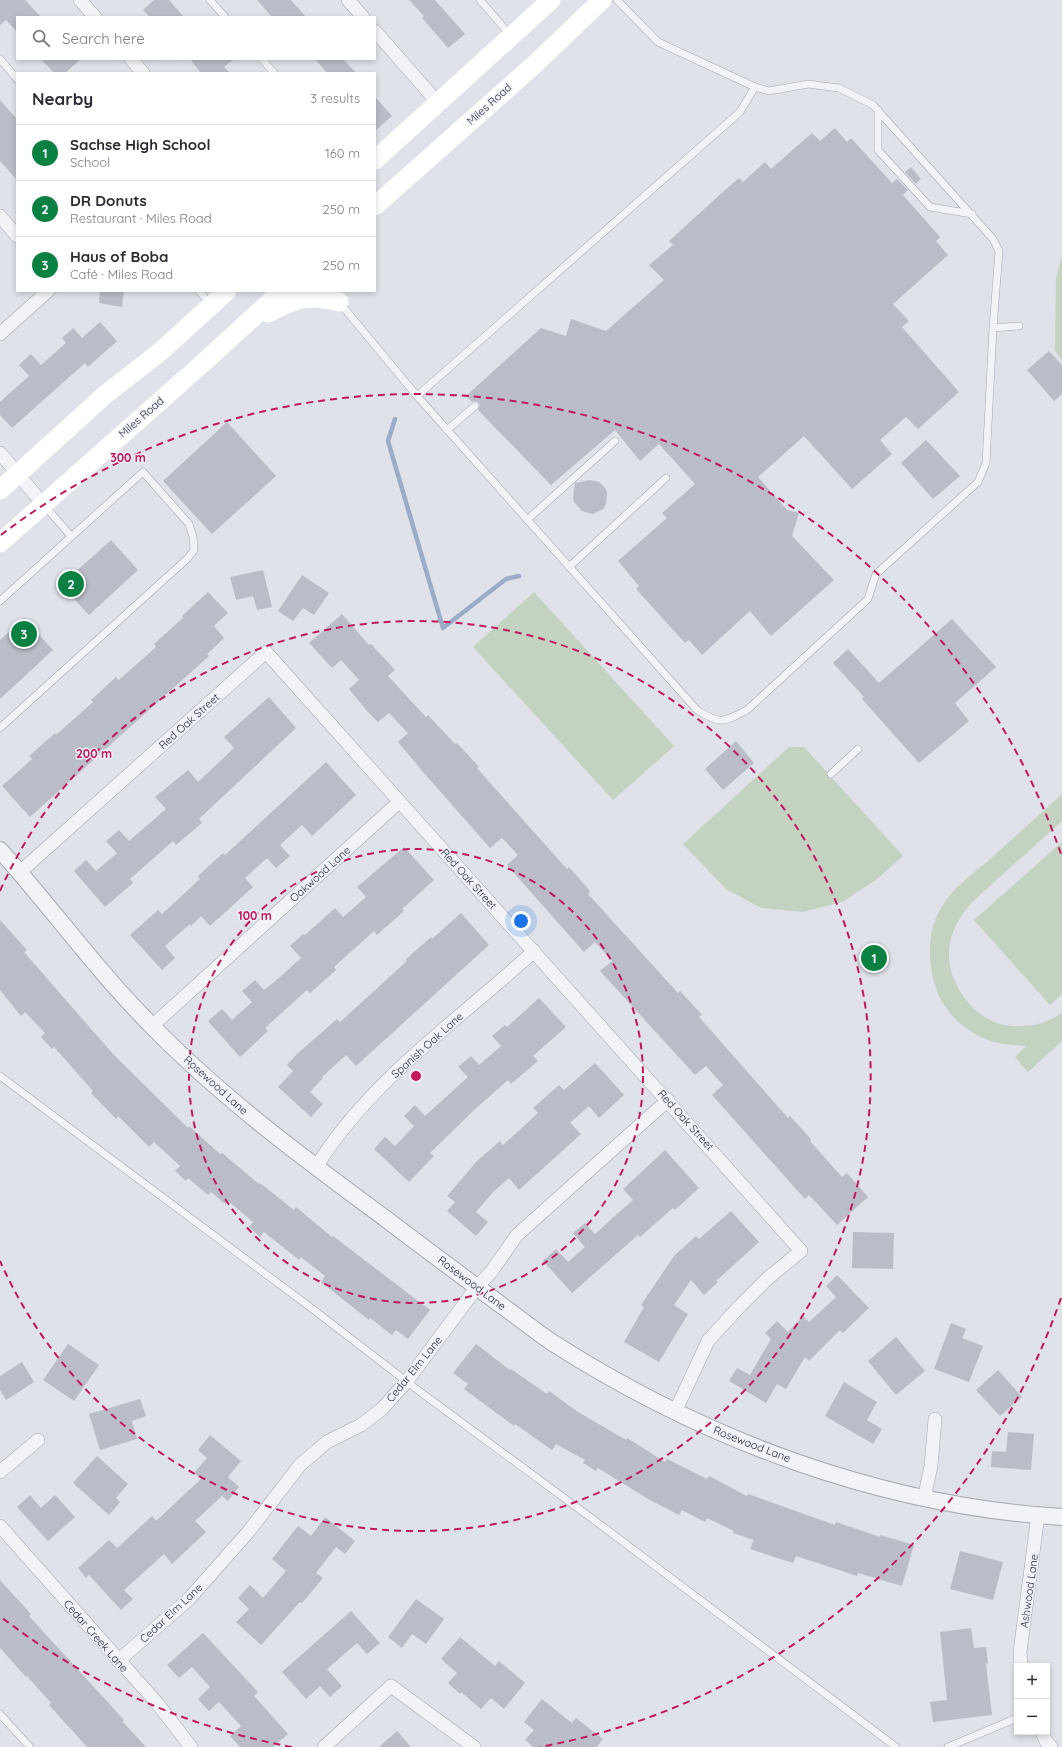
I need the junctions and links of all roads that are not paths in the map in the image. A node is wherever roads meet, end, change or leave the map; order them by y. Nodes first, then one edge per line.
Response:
1 (80, 0) edge
2 (210, 0) edge
3 (348, 0) edge
4 (480, 0) edge
5 (551, 0) edge
6 (602, 0) edge
7 (617, 0) edge
8 (93, 16) edge
9 (224, 16) edge
10 (362, 16) edge
11 (376, 32) edge
12 (511, 36) junction
13 (0, 59) edge
14 (132, 60) edge
15 (263, 60) edge
16 (142, 72) edge
17 (273, 72) edge
18 (16, 78) edge
19 (755, 87) junction
20 (438, 103) junction
21 (878, 110) junction
22 (376, 159) edge
23 (376, 205) edge
24 (972, 214) junction
25 (0, 216) edge
26 (16, 235) edge
27 (47, 292) edge
28 (224, 292) edge
29 (281, 292) edge
30 (334, 296) edge
31 (205, 298) edge
32 (1019, 326) dead end
33 (993, 328) junction
34 (239, 330) junction
35 (0, 334) edge
36 (417, 396) junction
37 (475, 406) dead end
38 (447, 430) junction
39 (615, 442) dead end
40 (0, 453) edge
41 (18, 473) junction
42 (666, 478) dead end
43 (0, 490) edge
44 (44, 504) junction
45 (527, 520) junction
46 (71, 536) junction
47 (0, 543) edge
48 (569, 566) junction
49 (0, 601) edge
50 (0, 728) edge
51 (858, 749) dead end
52 (831, 774) dead end
53 (399, 802) junction
54 (0, 850) edge
55 (20, 872) junction
56 (534, 951) junction
57 (152, 1026) junction
58 (0, 1076) edge
59 (668, 1100) junction
60 (316, 1167) junction
61 (477, 1287) junction
62 (407, 1381) junction
63 (675, 1412) junction
64 (935, 1419) dead end
65 (38, 1440) dead end
66 (0, 1472) edge
67 (924, 1499) junction
68 (1038, 1515) junction
69 (1062, 1517) edge
70 (0, 1526) edge
71 (118, 1661) junction
72 (1021, 1663) edge
73 (0, 1714) edge
74 (1014, 1719) edge
75 (1043, 1735) edge
76 (30, 1747) edge
77 (191, 1747) edge
78 (324, 1747) edge
79 (474, 1747) edge
80 (896, 1747) edge
81 (948, 1747) edge
82 (1051, 1747) edge

1 - 8 street
2 - 9 lane
3 - 10 street
4 - 12 lane
5 - 12 main road
6 - 23 main road, Miles Road
7 - 19 lane
11 - 20 street
12 - 20 main road
13 - 18 lane
14 - 16 street
15 - 17 lane
19 - 21 lane
19 - 36 lane
20 - 22 main road
21 - 24 lane
21 - 24 lane
24 - 33 lane
25 - 26 street
27 - 35 street
28 - 31 main road
29 - 34 main road, Miles Road
30 - 34 main road
30 - 36 lane
31 - 41 main road
32 - 33 lane
33 - 48 lane
34 - 44 main road, Miles Road
36 - 38 lane
37 - 38 lane
38 - 45 lane
39 - 45 lane
40 - 41 street
41 - 43 main road
41 - 44 street
42 - 48 lane
44 - 46 lane
44 - 47 main road, Miles Road
45 - 48 lane
46 - 49 lane
46 - 50 lane
51 - 52 lane
53 - 55 street, Red Oak Street
53 - 56 street, Red Oak Street
53 - 57 street, Oakwood Lane
54 - 55 street, Rosewood Lane
55 - 57 street, Rosewood Lane
56 - 59 street, Red Oak Street
56 - 60 street, Spanish Oak Lane
57 - 60 street, Rosewood Lane
58 - 62 lane
59 - 61 street, Cedar Elm Lane
59 - 63 street, Red Oak Street
60 - 61 street, Rosewood Lane
61 - 62 street, Cedar Elm Lane
61 - 63 street, Rosewood Lane
62 - 71 street, Cedar Elm Lane
62 - 80 lane
63 - 67 street, Rosewood Lane
64 - 67 street
65 - 66 street
67 - 68 street, Rosewood Lane
68 - 69 street, Rosewood Lane
68 - 72 street, Ashwood Lane
70 - 71 street, Cedar Creek Lane
71 - 77 street, Cedar Creek Lane
73 - 76 lane
74 - 81 lane
75 - 82 street
78 - 79 street

